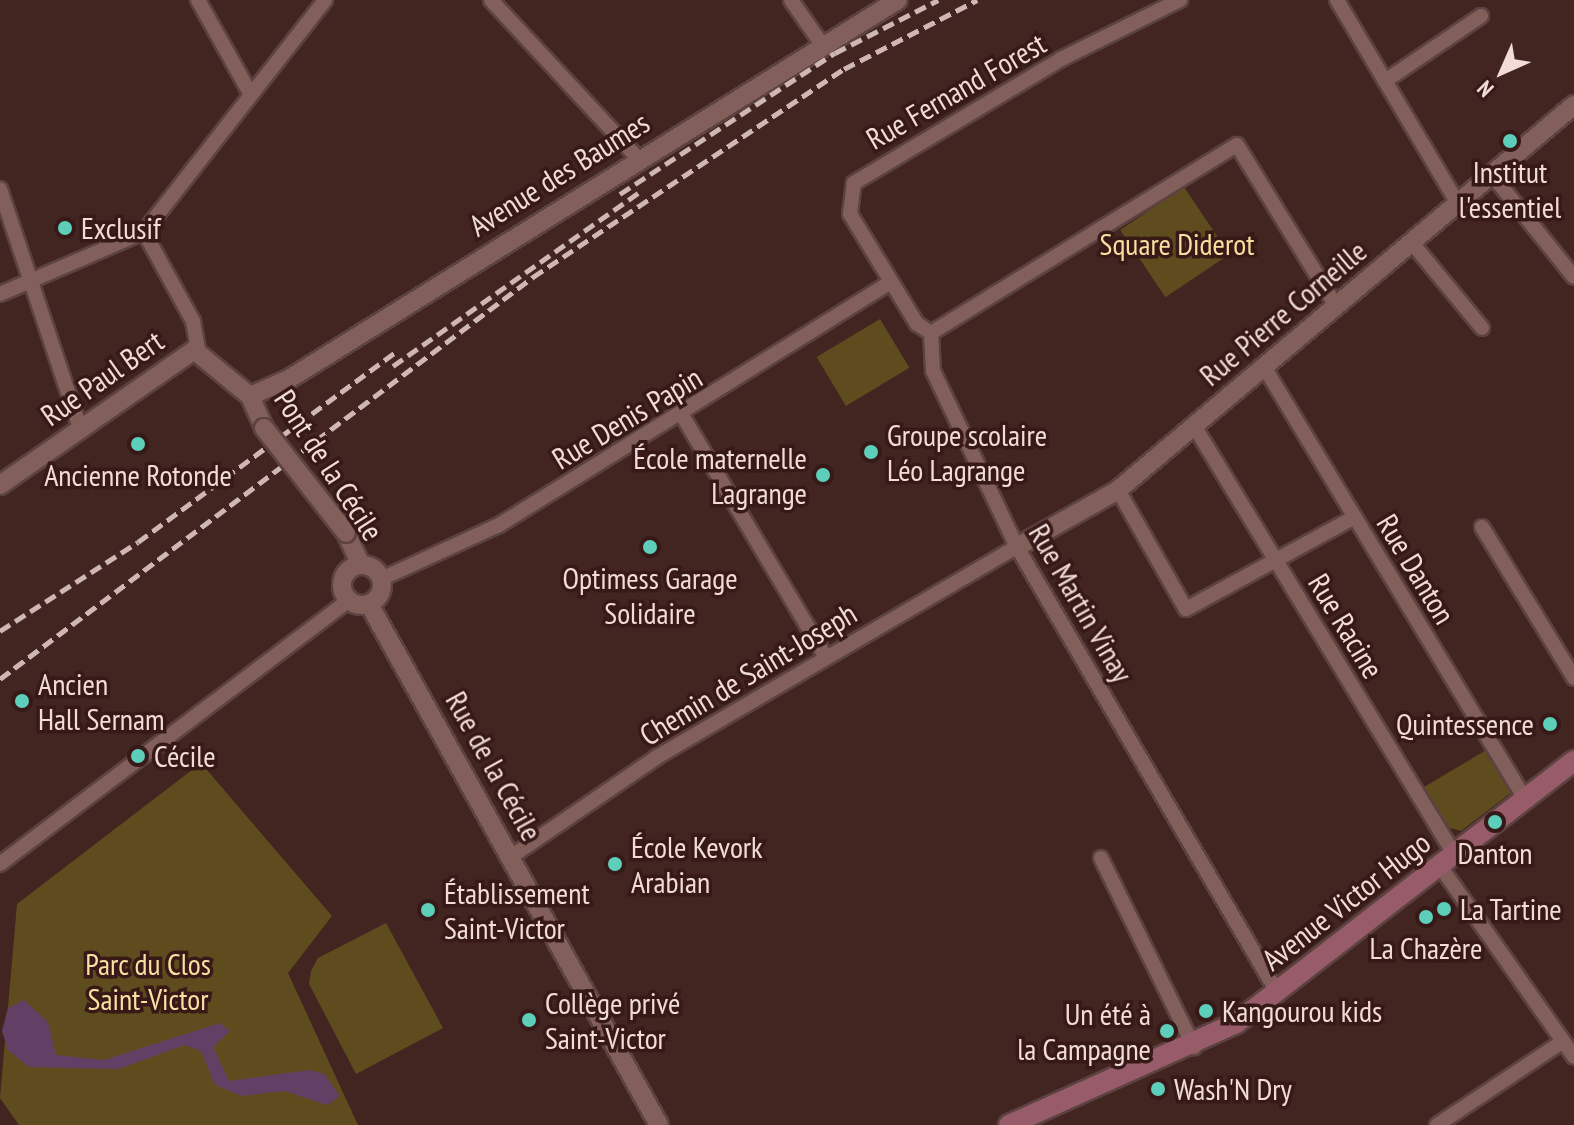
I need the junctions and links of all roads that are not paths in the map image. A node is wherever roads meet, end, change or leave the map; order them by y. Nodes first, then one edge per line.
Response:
1 (198, 0) edge
2 (325, 0) edge
3 (491, 0) edge
4 (791, 0) edge
5 (898, 0) edge
6 (1180, 0) edge
7 (1337, 0) edge
8 (1481, 16) dead end
9 (821, 43) junction
10 (1385, 81) junction
11 (250, 93) junction
12 (1574, 105) edge
13 (637, 157) junction
14 (1493, 176) junction
15 (0, 189) edge
16 (1458, 204) junction
17 (144, 232) junction
18 (1412, 243) junction
19 (1574, 277) edge
20 (31, 280) junction
21 (890, 283) junction
22 (0, 294) edge
23 (1336, 306) junction
24 (1482, 328) dead end
25 (931, 333) junction
26 (198, 350) junction
27 (1263, 365) junction
28 (250, 396) junction
29 (682, 415) junction
30 (1193, 424) junction
31 (79, 425) junction
32 (0, 485) edge
33 (1118, 490) junction
34 (1355, 517) junction
35 (1482, 527) dead end
36 (1017, 547) junction
37 (1277, 564) junction
38 (361, 565) junction
39 (381, 579) junction
40 (349, 600) junction
41 (369, 604) junction
42 (826, 658) junction
43 (1574, 678) edge
44 (1574, 761) edge
45 (1525, 799) junction
46 (512, 856) junction
47 (1101, 858) dead end
48 (1447, 860) junction
49 (0, 864) edge
50 (1277, 992) junction
51 (1562, 1042) junction
52 (1194, 1047) junction
53 (1574, 1057) edge
54 (659, 1125) edge
55 (1009, 1125) edge
56 (1437, 1125) edge

1 - 11 street
2 - 11 street
3 - 13 street
4 - 9 street
5 - 9 street, Avenue des Baumes
6 - 21 street, Rue Fernand Forest
7 - 10 street
8 - 10 street
9 - 13 street, Avenue des Baumes
10 - 16 street
11 - 17 street
12 - 14 street, Rue Pierre Corneille
13 - 28 street, Avenue des Baumes
14 - 16 street, Rue Pierre Corneille
14 - 19 street
15 - 20 street
16 - 18 street, Rue Pierre Corneille
17 - 20 street
17 - 26 street
18 - 23 street, Rue Pierre Corneille
18 - 24 street
20 - 22 street
20 - 31 street
21 - 25 street
21 - 29 street, Rue Denis Papin
23 - 25 street
23 - 27 street, Rue Pierre Corneille
25 - 36 street, Rue Martin Vinay
26 - 28 street
26 - 31 street, Rue Paul Bert
27 - 30 street, Rue Pierre Corneille
27 - 34 street, Rue Danton
28 - 38 street, Pont de la Cécile, bridge
29 - 39 street, Rue Denis Papin
29 - 42 street
30 - 33 street, Rue Pierre Corneille
30 - 37 street, Rue Racine
31 - 32 street, Rue Paul Bert
33 - 36 street, Rue Pierre Corneille
33 - 37 street
34 - 37 street
34 - 45 street, Rue Danton
35 - 43 street
36 - 42 street, Chemin de Saint-Joseph
36 - 50 street, Rue Martin Vinay
37 - 48 street, Rue Racine
38 - 39 street
38 - 40 street
39 - 41 street
40 - 41 street
40 - 49 street
41 - 46 street, Rue de la Cécile
42 - 46 street, Chemin de Saint-Joseph
44 - 45 main road, Avenue Victor Hugo
45 - 48 main road, Avenue Victor Hugo
46 - 54 street, Rue de la Cécile
47 - 52 street
48 - 50 main road, Avenue Victor Hugo
48 - 51 street, Rue Racine
50 - 52 main road, Avenue Victor Hugo
51 - 53 street, Rue Racine
51 - 56 street
52 - 55 main road, Avenue Victor Hugo

